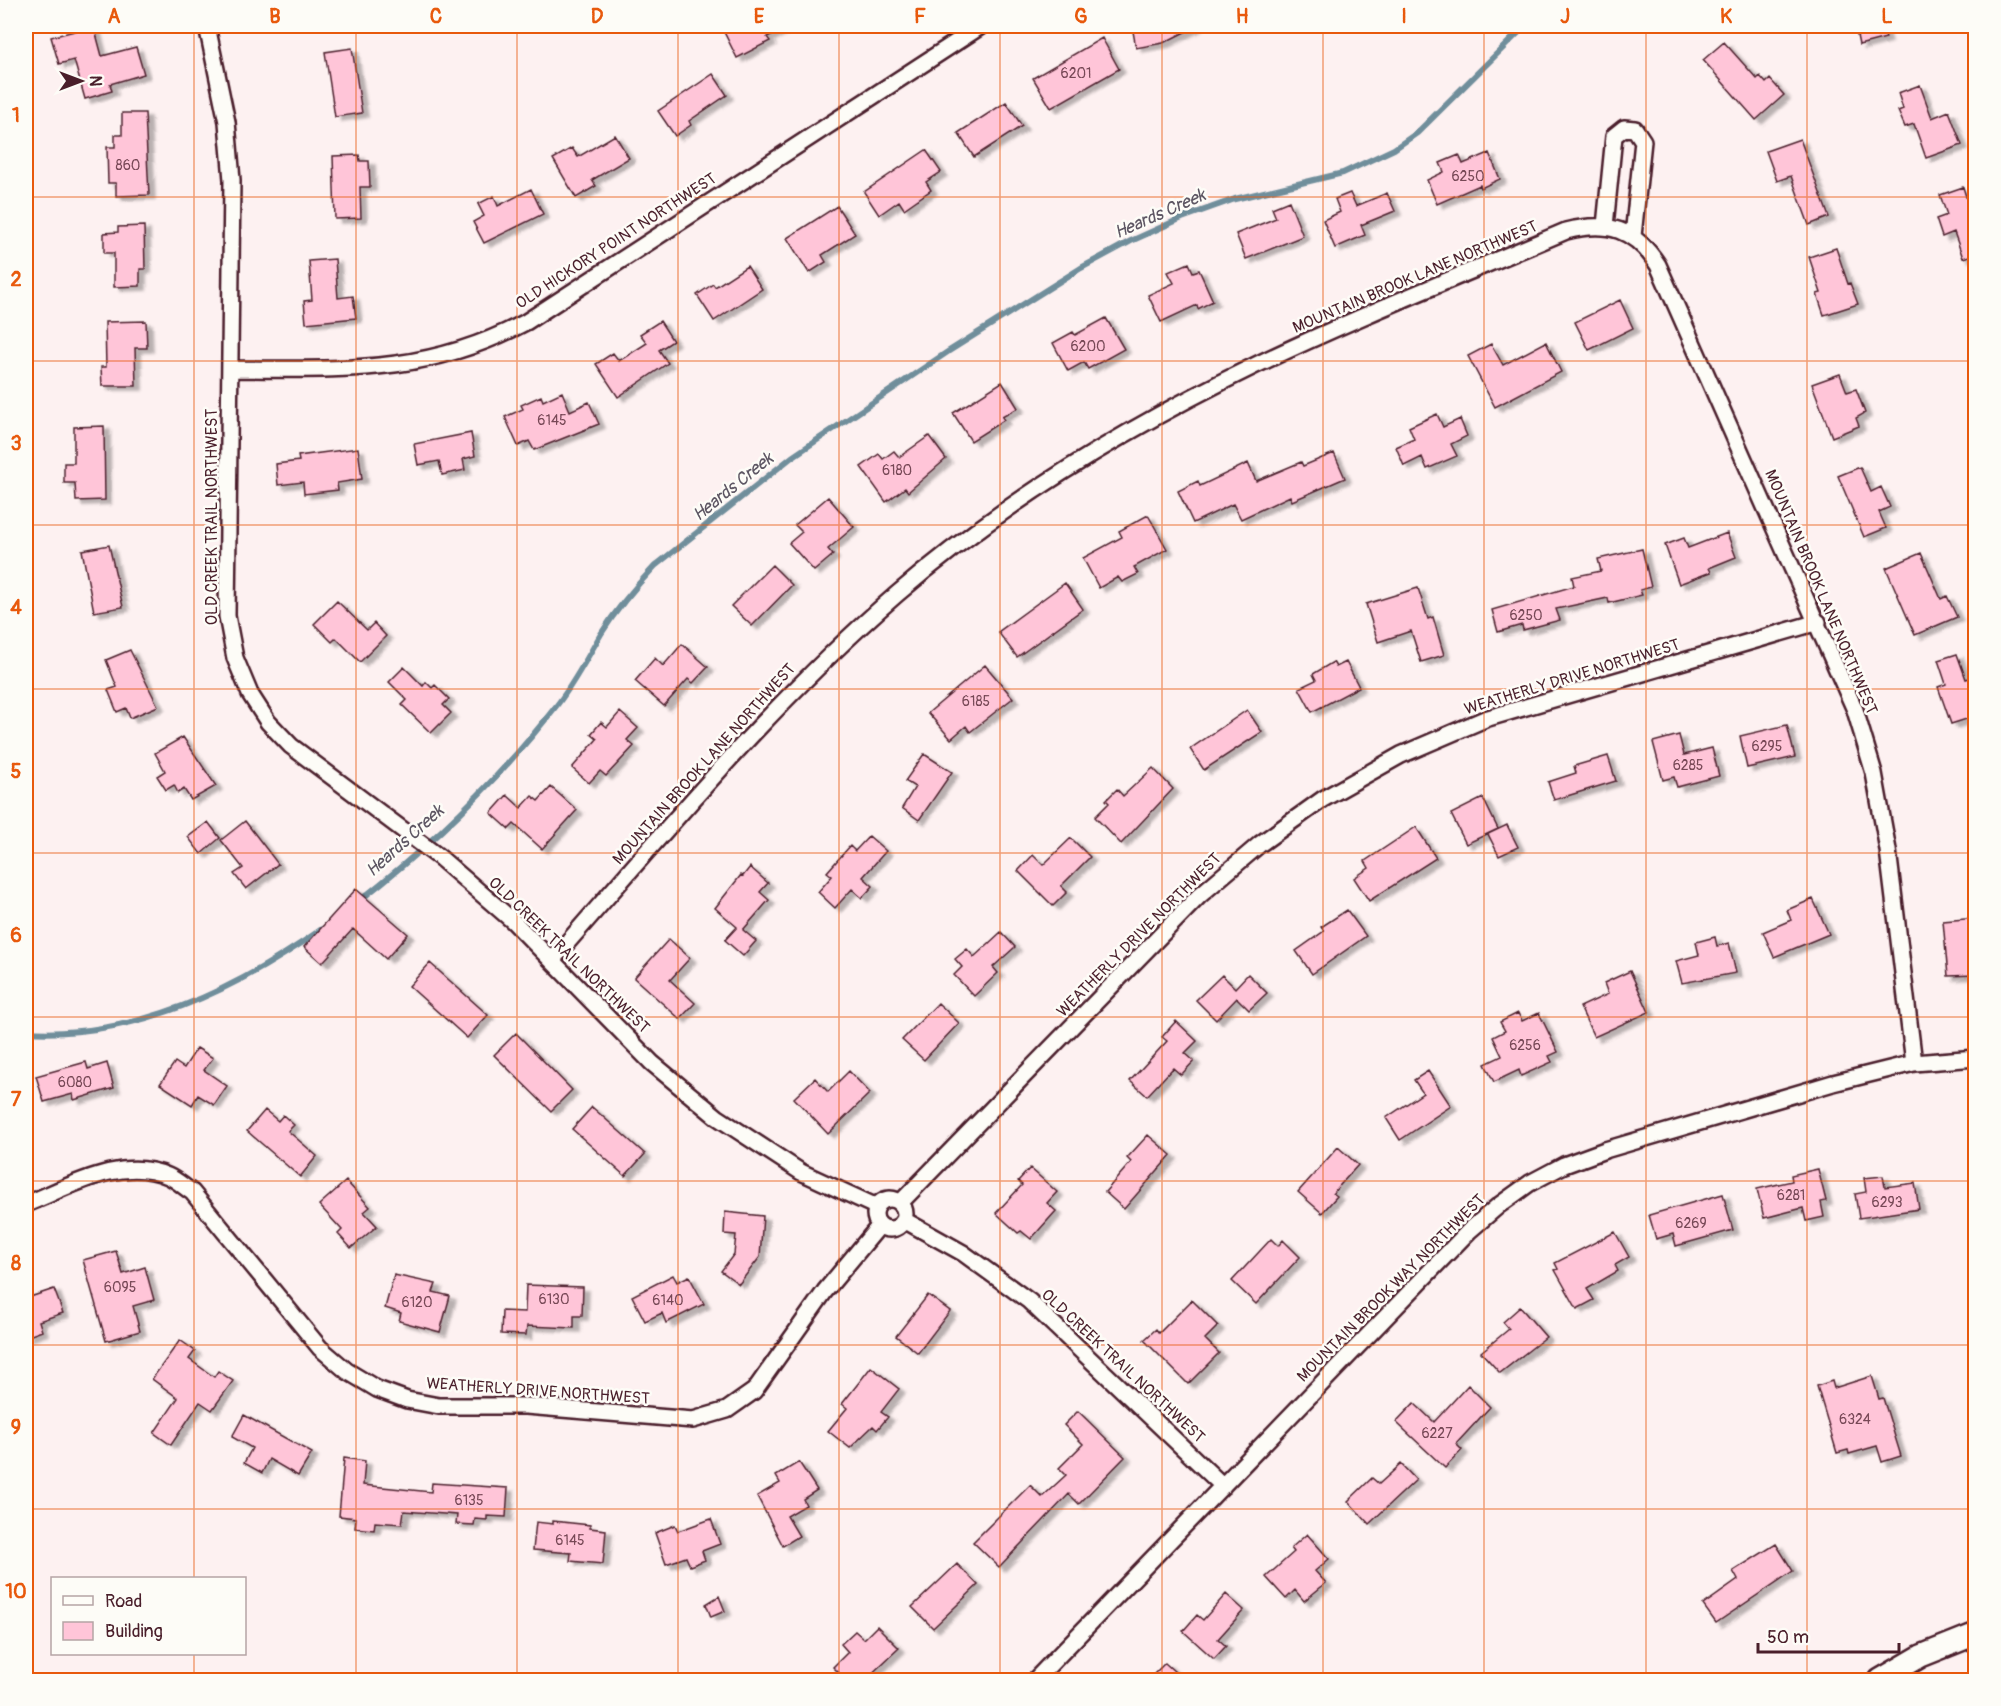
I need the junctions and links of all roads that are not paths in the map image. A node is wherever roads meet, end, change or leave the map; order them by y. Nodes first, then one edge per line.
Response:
1 (207, 26) edge
2 (981, 26) edge
3 (1605, 226) junction
4 (1633, 236) junction
5 (230, 369) junction
6 (1818, 622) junction
7 (552, 960) junction
8 (1976, 1058) edge
9 (1914, 1063) junction
10 (900, 1203) junction
11 (26, 1204) edge
12 (877, 1207) junction
13 (903, 1220) junction
14 (880, 1225) junction
15 (1223, 1486) junction
16 (1976, 1634) edge
17 (1035, 1680) edge
18 (1880, 1680) edge

1 - 5 street, OLD CREEK TRAIL NORTHWEST
2 - 5 street, OLD HICKORY POINT NORTHWEST
3 - 4 street, MOUNTAIN BROOK LANE NORTHWEST
3 - 4 street
3 - 7 street, MOUNTAIN BROOK LANE NORTHWEST
4 - 6 street, MOUNTAIN BROOK LANE NORTHWEST
5 - 7 street, OLD CREEK TRAIL NORTHWEST
6 - 9 street, MOUNTAIN BROOK LANE NORTHWEST
6 - 10 street, WEATHERLY DRIVE NORTHWEST
7 - 12 street, OLD CREEK TRAIL NORTHWEST
8 - 9 street, MOUNTAIN BROOK WAY NORTHWEST
9 - 15 street, MOUNTAIN BROOK WAY NORTHWEST
10 - 12 street
10 - 13 street
11 - 14 street, WEATHERLY DRIVE NORTHWEST
12 - 14 street
13 - 14 street
13 - 15 street, OLD CREEK TRAIL NORTHWEST
15 - 17 street, MOUNTAIN BROOK WAY NORTHWEST
16 - 18 street

